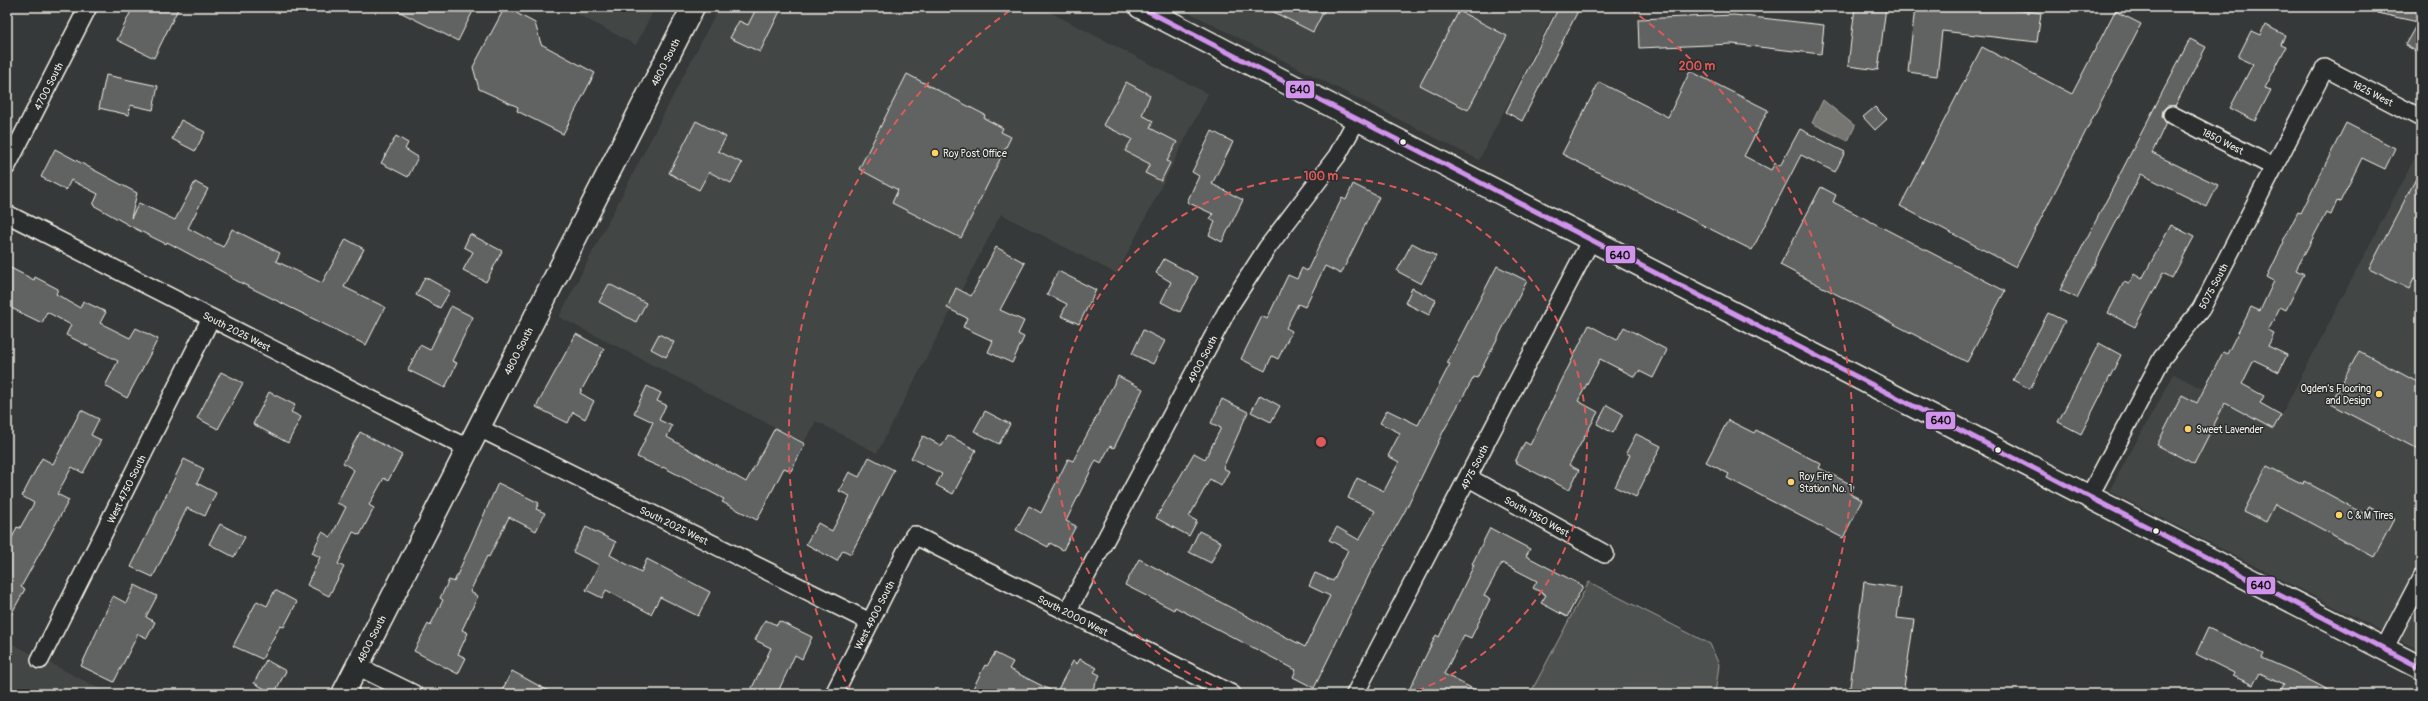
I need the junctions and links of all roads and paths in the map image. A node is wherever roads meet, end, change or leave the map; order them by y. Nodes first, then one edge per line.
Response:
1 (88, 7) edge
2 (693, 7) edge
3 (1140, 7) edge
4 (2325, 68) joint
5 (2172, 114) dead end
6 (2421, 118) edge
7 (1358, 119) junction
8 (7, 166) edge
9 (2274, 167) junction
10 (7, 214) edge
11 (1590, 240) junction
12 (211, 318) junction
13 (479, 428) junction
14 (467, 448) junction
15 (1469, 478) junction
16 (2089, 497) junction
17 (914, 535) joint
18 (1605, 554) dead end
19 (2421, 578) edge
20 (1067, 612) junction
21 (870, 622) junction
22 (2384, 649) junction
23 (40, 660) dead end
24 (357, 666) junction
25 (2421, 668) edge
26 (343, 694) edge
27 (414, 694) edge
28 (834, 694) edge
29 (1232, 694) edge
30 (1355, 694) edge

1 - 8 street, 4700 South
2 - 13 main road, 4800 South
3 - 7 main road
4 - 6 street, 1825 West
4 - 9 street, 5075 South
5 - 9 street, 1850 West
7 - 11 main road
7 - 20 street, 4900 South
9 - 16 street, 5075 South
10 - 12 street, South 2025 West
11 - 15 street, 4975 South
11 - 16 main road
12 - 14 street, South 2025 West
12 - 23 street, West 4750 South
13 - 14 main road, 4800 South
13 - 21 street, South 2025 West
14 - 24 main road, 4800 South
15 - 18 street, South 1950 West
15 - 30 street, 4975 South
16 - 22 main road
17 - 20 street, South 2000 West
17 - 21 street, West 4900 South
19 - 22 street
20 - 29 street, South 2000 West
21 - 28 street, West 4900 South
22 - 25 main road
24 - 26 main road, 4800 South
24 - 27 street

